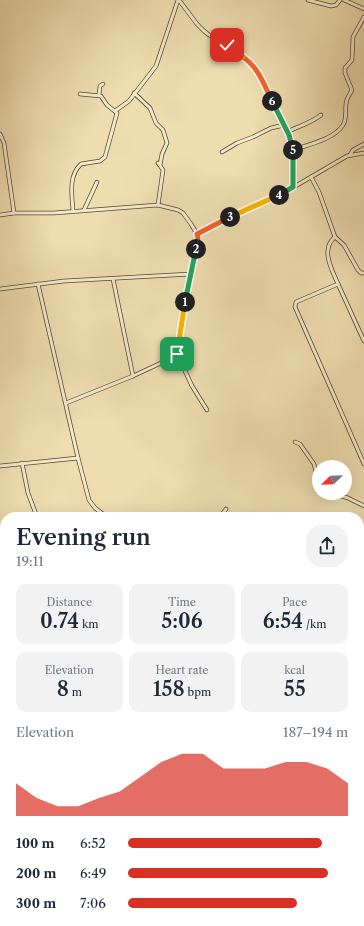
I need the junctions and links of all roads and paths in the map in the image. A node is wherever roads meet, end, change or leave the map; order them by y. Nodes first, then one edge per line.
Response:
1 (178, 0) edge
2 (308, 0) edge
3 (340, 0) edge
4 (344, 0) edge
5 (364, 9) edge
6 (364, 17) edge
7 (103, 84) dead end
8 (134, 93) junction
9 (80, 94) dead end
10 (100, 96) junction
11 (115, 111) junction
12 (322, 115) dead end
13 (283, 122) junction
14 (288, 132) junction
15 (0, 134) edge
16 (364, 144) edge
17 (293, 150) junction
18 (222, 152) dead end
19 (364, 153) edge
20 (350, 155) junction
21 (311, 177) junction
22 (97, 182) dead end
23 (293, 187) junction
24 (158, 205) junction
25 (84, 210) junction
26 (73, 211) junction
27 (14, 213) junction
28 (0, 215) edge
29 (197, 234) junction
30 (335, 237) junction
31 (364, 273) edge
32 (191, 274) junction
33 (113, 279) junction
34 (38, 284) junction
35 (338, 284) junction
36 (0, 289) edge
37 (364, 341) edge
38 (176, 356) junction
39 (133, 376) junction
40 (66, 403) junction
41 (206, 410) dead end
42 (295, 442) dead end
43 (78, 458) junction
44 (312, 461) edge
45 (22, 463) junction
46 (364, 464) edge
47 (0, 466) edge
48 (352, 500) edge
49 (364, 506) edge
50 (226, 509) dead end
51 (35, 512) edge
52 (100, 512) edge
53 (224, 512) edge

1 - 8 street
1 - 13 street
2 - 3 street
4 - 5 street
6 - 17 street
7 - 10 street
8 - 11 street
8 - 24 street
9 - 10 street
10 - 11 street
11 - 26 street
12 - 14 street
13 - 14 street
13 - 18 street
14 - 17 street
15 - 27 street
16 - 20 street
17 - 23 street
19 - 20 street
20 - 21 street
21 - 23 street
21 - 30 street
22 - 25 street
23 - 29 street
24 - 25 street
24 - 29 street
25 - 26 street
26 - 27 street
27 - 28 street
29 - 32 street
30 - 31 street
30 - 35 street
32 - 33 street
32 - 38 street
33 - 34 street
33 - 39 street
34 - 36 street
34 - 40 street
35 - 37 street
35 - 46 street
38 - 39 street
38 - 41 street
39 - 40 street
40 - 43 street
42 - 44 street
43 - 45 street
43 - 52 street
45 - 47 street
45 - 51 street
48 - 49 street
50 - 53 street

